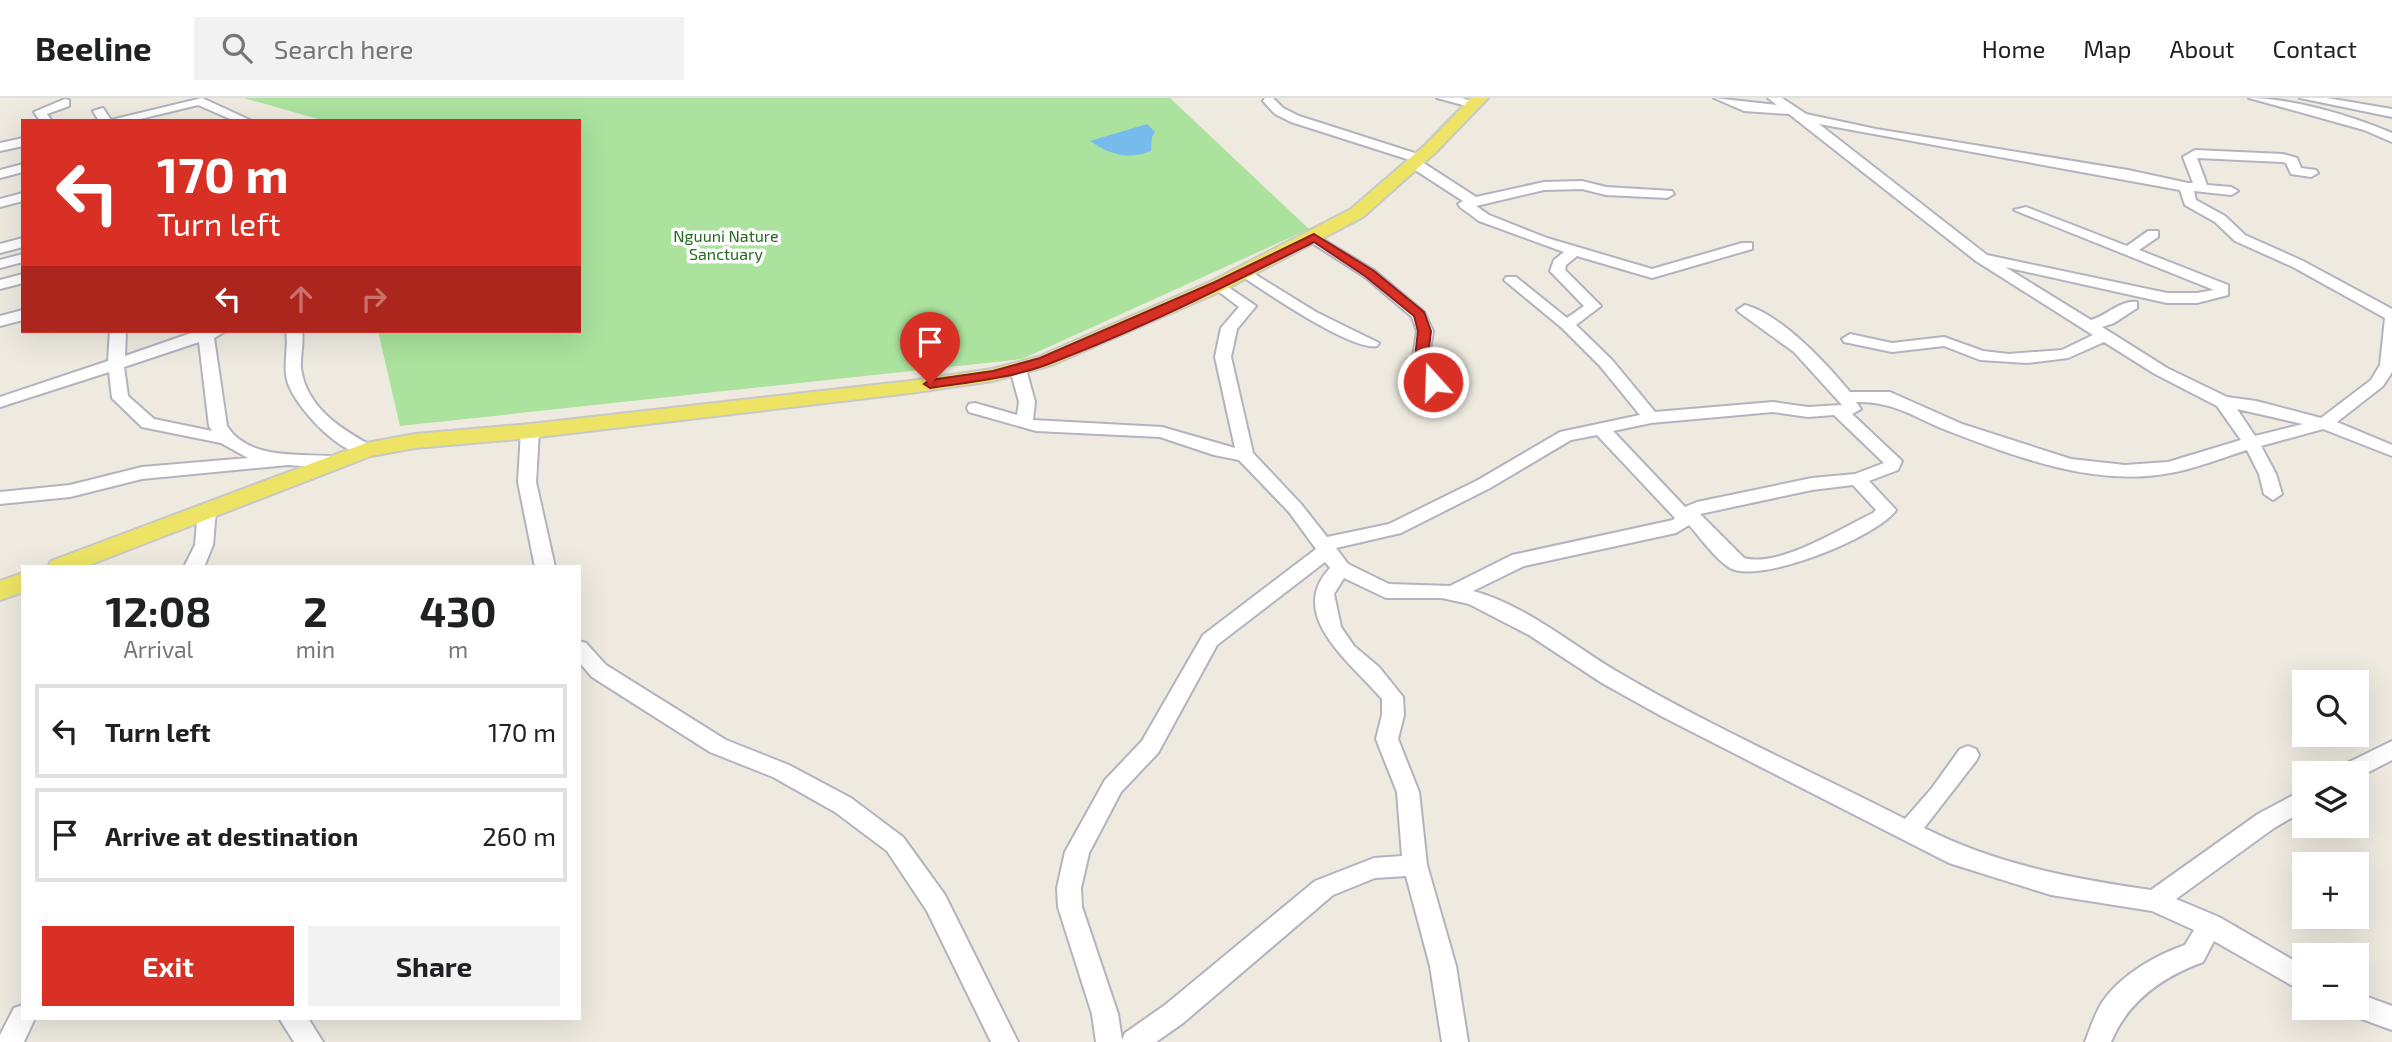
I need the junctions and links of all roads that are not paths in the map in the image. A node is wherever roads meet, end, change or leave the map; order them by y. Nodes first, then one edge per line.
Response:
1 (49, 98) edge
2 (1443, 98) edge
3 (1720, 98) edge
4 (1774, 98) edge
5 (2255, 98) edge
6 (2306, 98) edge
7 (1269, 101) dead end
8 (1477, 101) edge
9 (2348, 105) junction
10 (161, 110) junction
11 (1796, 113) junction
12 (2392, 113) edge
13 (45, 119) edge
14 (124, 119) edge
15 (173, 119) edge
16 (241, 119) edge
17 (2353, 123) junction
18 (2392, 138) edge
19 (21, 142) edge
20 (0, 147) edge
21 (1417, 161) junction
22 (21, 169) edge
23 (2311, 173) dead end
24 (0, 174) edge
25 (2186, 187) junction
26 (2202, 189) junction
27 (2231, 191) dead end
28 (1667, 194) dead end
29 (21, 198) edge
30 (1471, 200) junction
31 (0, 203) edge
32 (2021, 210) dead end
33 (2153, 234) dead end
34 (1314, 238) junction
35 (21, 243) edge
36 (1746, 246) dead end
37 (0, 249) edge
38 (2129, 251) junction
39 (1573, 252) junction
40 (1981, 258) junction
41 (21, 259) edge
42 (0, 264) edge
43 (1245, 272) junction
44 (21, 279) edge
45 (1511, 279) dead end
46 (0, 285) edge
47 (1219, 285) junction
48 (2132, 305) dead end
49 (1745, 310) dead end
50 (21, 316) edge
51 (2392, 317) edge
52 (0, 321) edge
53 (1567, 325) junction
54 (2095, 331) junction
55 (118, 333) edge
56 (207, 333) edge
57 (210, 333) edge
58 (294, 333) edge
59 (1850, 339) dead end
60 (1371, 343) dead end
61 (116, 365) junction
62 (1018, 369) junction
63 (1440, 398) dead end
64 (0, 402) edge
65 (2223, 402) junction
66 (1842, 404) junction
67 (975, 408) dead end
68 (1651, 418) junction
69 (1024, 423) junction
70 (2324, 425) junction
71 (1600, 428) junction
72 (530, 431) junction
73 (223, 438) junction
74 (2250, 443) junction
75 (366, 450) junction
76 (2392, 451) edge
77 (1245, 455) junction
78 (293, 459) junction
79 (329, 462) junction
80 (1857, 479) junction
81 (2273, 494) dead end
82 (0, 498) edge
83 (207, 510) junction
84 (1686, 516) junction
85 (1325, 547) junction
86 (65, 565) edge
87 (195, 565) edge
88 (545, 565) edge
89 (1341, 569) junction
90 (21, 583) edge
91 (0, 590) edge
92 (1452, 593) junction
93 (581, 650) edge
94 (2392, 750) edge
95 (1968, 755) dead end
96 (2369, 762) edge
97 (2292, 806) edge
98 (1908, 831) junction
99 (1415, 865) junction
100 (2154, 901) junction
101 (2210, 925) junction
102 (2292, 973) edge
103 (2369, 1009) edge
104 (2392, 1018) edge
105 (21, 1020) edge
106 (294, 1020) edge
107 (10, 1042) edge
108 (310, 1042) edge
109 (1005, 1042) edge
110 (1109, 1042) edge
111 (1134, 1042) edge
112 (1455, 1042) edge
113 (2098, 1042) edge

1 - 13 street
2 - 8 street
3 - 11 street
4 - 11 street
5 - 17 street
6 - 9 street
7 - 21 street
8 - 21 main road
9 - 12 street
9 - 17 street
10 - 14 street
10 - 15 street
10 - 16 street
11 - 25 street
11 - 40 street
17 - 18 street
19 - 20 street
21 - 30 street
21 - 34 main road
22 - 24 street
23 - 26 street
25 - 26 street
25 - 51 street
26 - 27 street
28 - 30 street
29 - 31 street
30 - 39 street
32 - 38 street
33 - 38 street
34 - 43 main road
34 - 63 street
35 - 37 street
36 - 39 street
38 - 40 street
39 - 53 street
40 - 54 street
41 - 42 street
43 - 47 main road
43 - 60 street
44 - 46 street
45 - 53 street
47 - 62 main road
47 - 77 street
48 - 54 street
49 - 66 street
50 - 52 street
51 - 70 street
53 - 68 street
54 - 59 street
54 - 65 street
55 - 61 street
56 - 61 street
57 - 73 street
58 - 75 street
61 - 64 street
61 - 73 street
62 - 69 street
62 - 72 main road
65 - 70 street
65 - 74 street
66 - 68 street
66 - 74 street
66 - 80 street
67 - 69 street
68 - 71 street
69 - 77 street
70 - 74 street
70 - 76 street
71 - 84 street
71 - 85 street
72 - 75 main road
72 - 88 street
73 - 78 street
74 - 81 street
75 - 79 main road
77 - 85 street
78 - 79 street
78 - 82 street
79 - 83 main road
80 - 84 street
80 - 84 street
83 - 86 main road
83 - 87 street
84 - 92 street
85 - 89 street
85 - 110 street
89 - 92 street
89 - 99 street
90 - 91 main road
92 - 98 street
93 - 109 street
94 - 96 street
95 - 98 street
97 - 100 street
98 - 100 street
99 - 111 street
99 - 112 street
100 - 101 street
101 - 102 street
101 - 113 street
103 - 104 street
105 - 107 street
106 - 108 street

